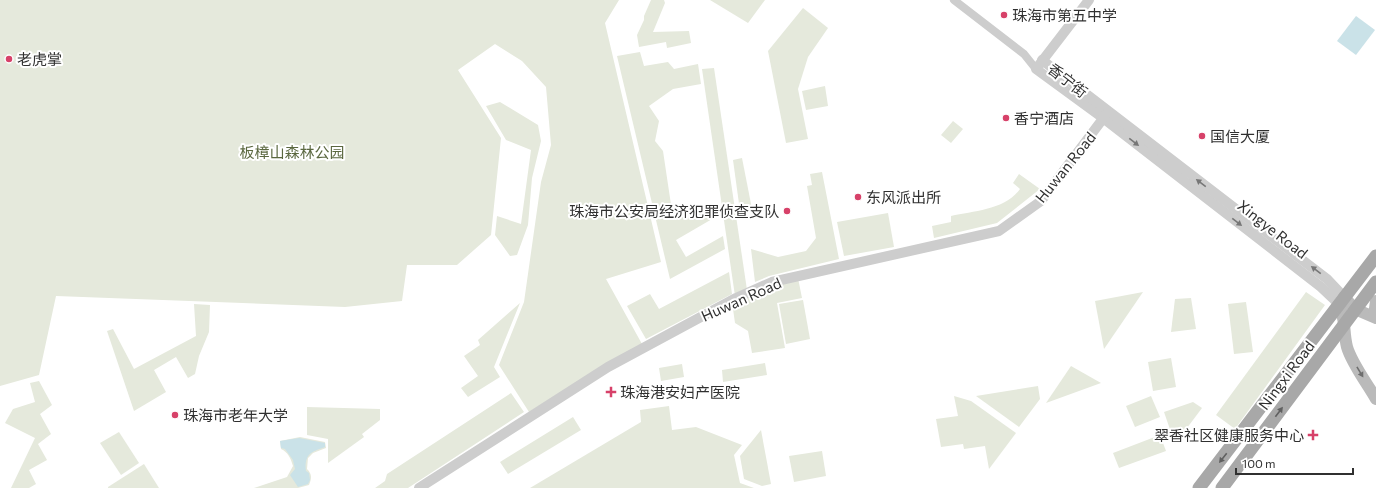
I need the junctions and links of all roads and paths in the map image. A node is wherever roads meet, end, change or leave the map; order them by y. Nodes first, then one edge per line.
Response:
1 (954, 0) edge
2 (1089, 0) edge
3 (1024, 54) junction
4 (1042, 60) junction
5 (1036, 69) junction
6 (1106, 115) junction
7 (1376, 256) edge
8 (1376, 282) edge
9 (1341, 300) junction
10 (1376, 301) edge
11 (1355, 309) junction
12 (1375, 317) edge
13 (1345, 322) junction
14 (1347, 346) junction
15 (1313, 366) junction
16 (1278, 386) junction
17 (1291, 395) junction
18 (1376, 399) edge
19 (419, 488) edge
20 (1199, 488) edge
21 (1222, 488) edge

1 - 3 street, 香宁街
2 - 4 street
3 - 4 street, 香宁街
3 - 5 street, 香宁街
4 - 5 street
4 - 6 street, 香宁街
5 - 6 street, 香宁街
6 - 9 street, Xingye Road
6 - 19 street, Huwan Road
7 - 9 main road, Ningxi Road
8 - 11 main road, Ningxi Road
9 - 11 main road, Xingye Road
9 - 13 main road, Xingye Road
9 - 16 main road, Ningxi Road
10 - 12 main road
11 - 12 main road, Xingye Road
11 - 13 main road, Ningxi Road
13 - 14 main road, Xingye Road
13 - 15 main road, Ningxi Road
14 - 15 main road
14 -> 18 main road, Xingye Road
15 - 17 main road, Ningxi Road
16 - 17 main road
16 -> 20 main road, Ningxi Road
21 -> 17 main road, Ningxi Road

